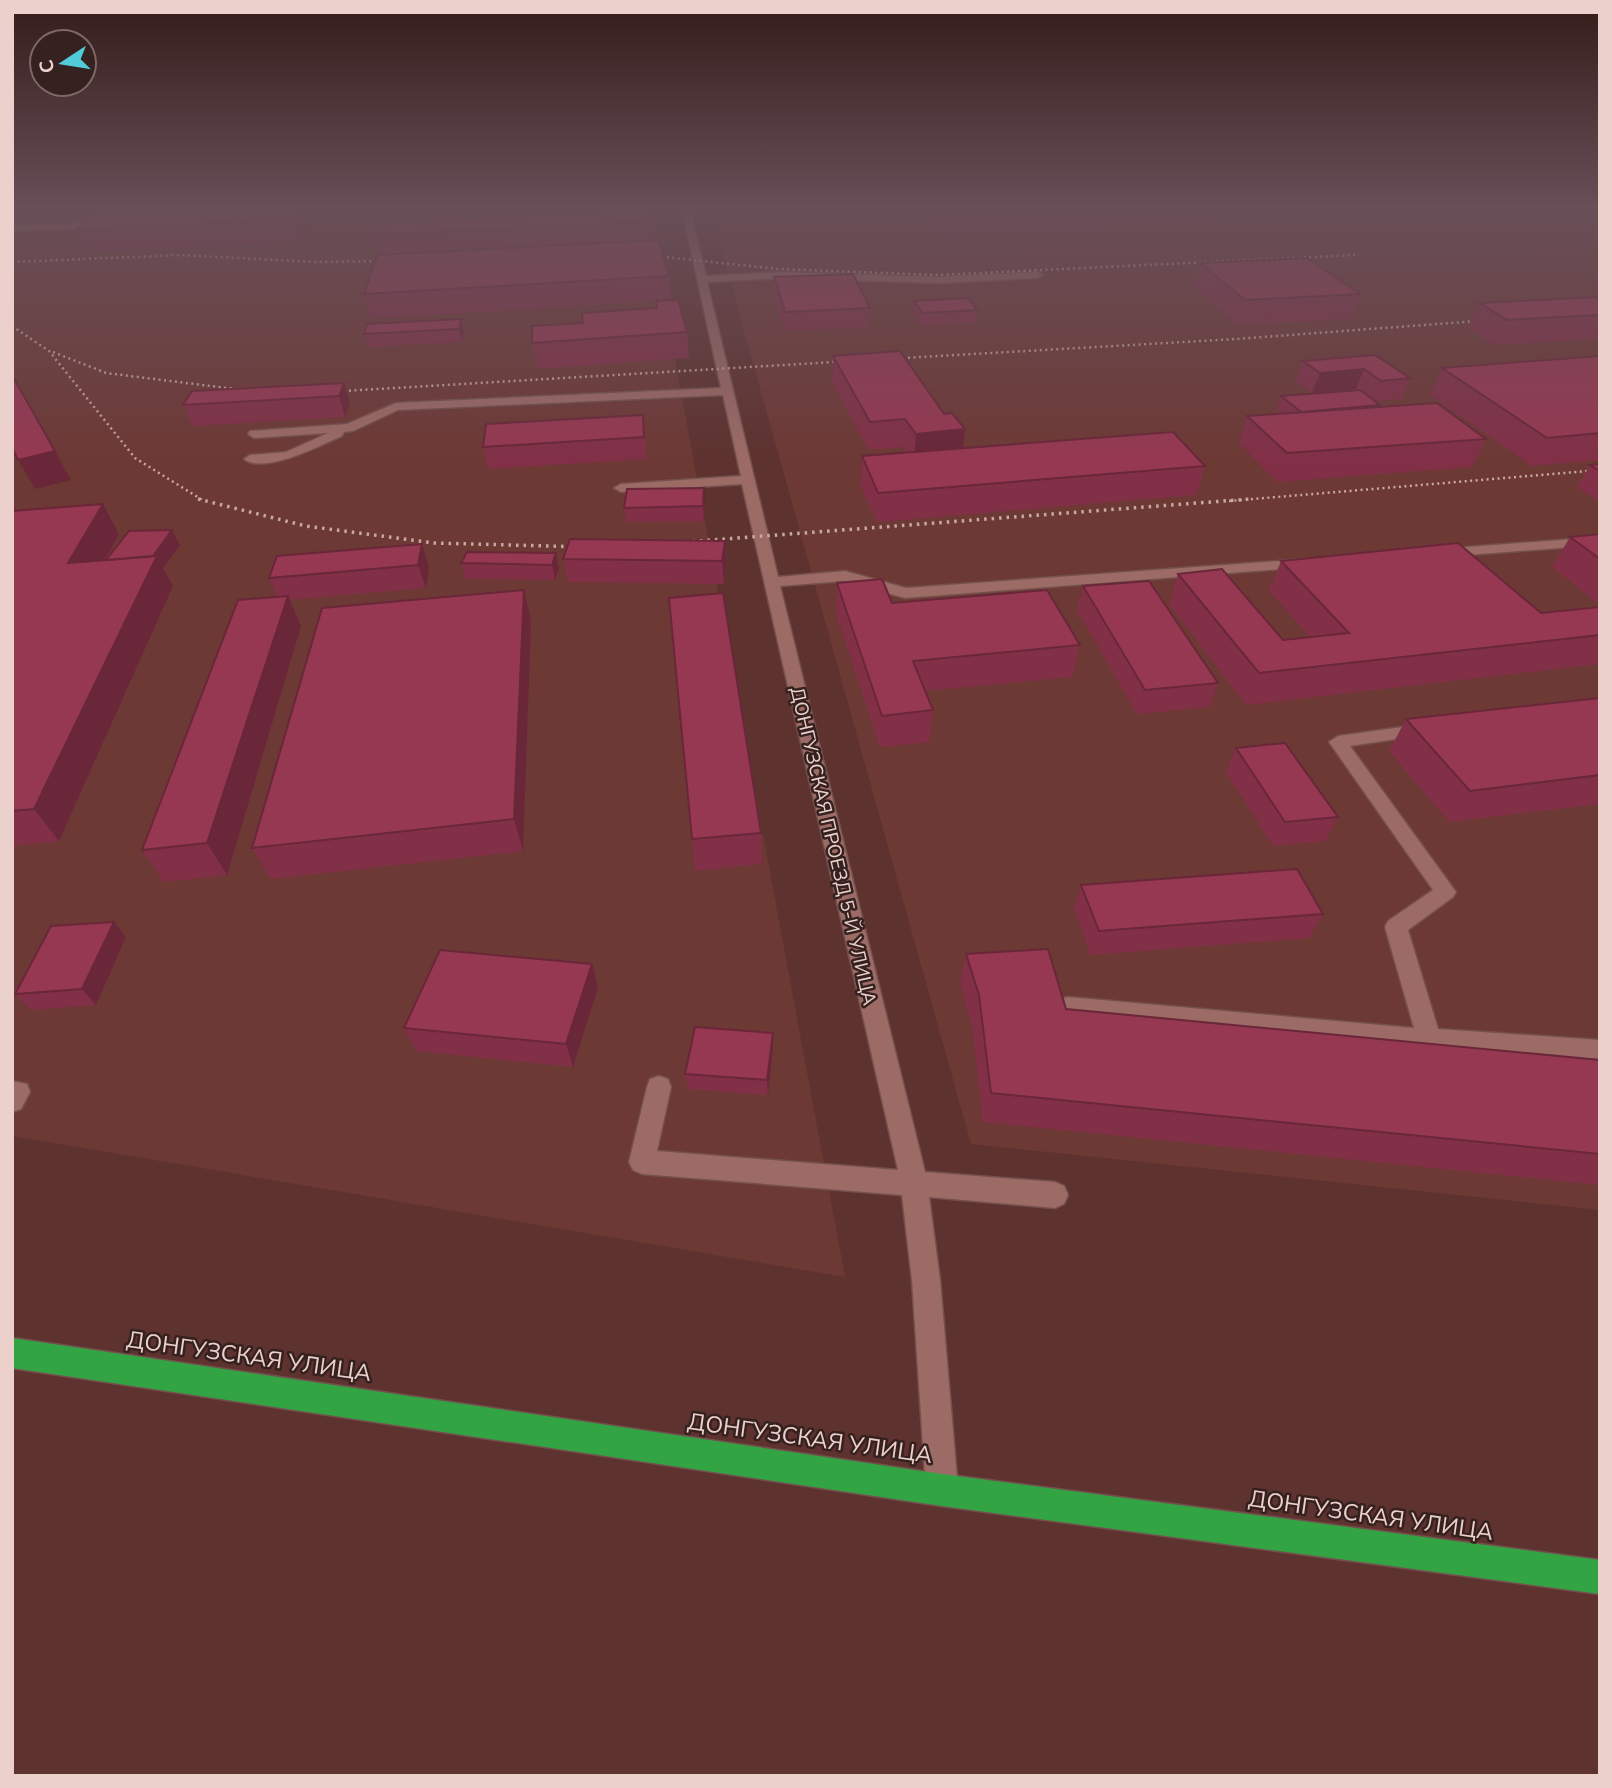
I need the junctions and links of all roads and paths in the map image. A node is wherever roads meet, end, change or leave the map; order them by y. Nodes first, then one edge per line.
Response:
1 (705, 292) edge
2 (727, 391) junction
3 (349, 428) junction
4 (254, 434) dead end
5 (250, 459) dead end
6 (747, 480) junction
7 (621, 488) dead end
8 (1600, 541) edge
9 (1419, 555) edge
10 (1322, 562) edge
11 (771, 582) junction
12 (1445, 727) edge
13 (1068, 1006) edge
14 (1429, 1038) junction
15 (1600, 1050) edge
16 (659, 1087) dead end
17 (12, 1091) edge
18 (12, 1101) edge
19 (914, 1183) junction
20 (1055, 1195) dead end
21 (12, 1353) edge
22 (942, 1490) junction
23 (1600, 1577) edge

1 - 2 street, ДОНГУЗСКАЯ ПРОЕЗД 5-Й УЛИЦА
2 - 3 street
2 - 6 street, ДОНГУЗСКАЯ ПРОЕЗД 5-Й УЛИЦА
3 - 4 street
3 - 5 street
6 - 7 street
6 - 11 street, ДОНГУЗСКАЯ ПРОЕЗД 5-Й УЛИЦА
8 - 9 street
10 - 11 street
11 - 19 street, ДОНГУЗСКАЯ ПРОЕЗД 5-Й УЛИЦА
12 - 14 street
13 - 14 street
14 - 15 street
16 - 19 street
17 - 18 street
19 - 20 street
19 - 22 street, ДОНГУЗСКАЯ ПРОЕЗД 5-Й УЛИЦА
21 - 22 highway, ДОНГУЗСКАЯ УЛИЦА
22 - 23 highway, ДОНГУЗСКАЯ УЛИЦА

